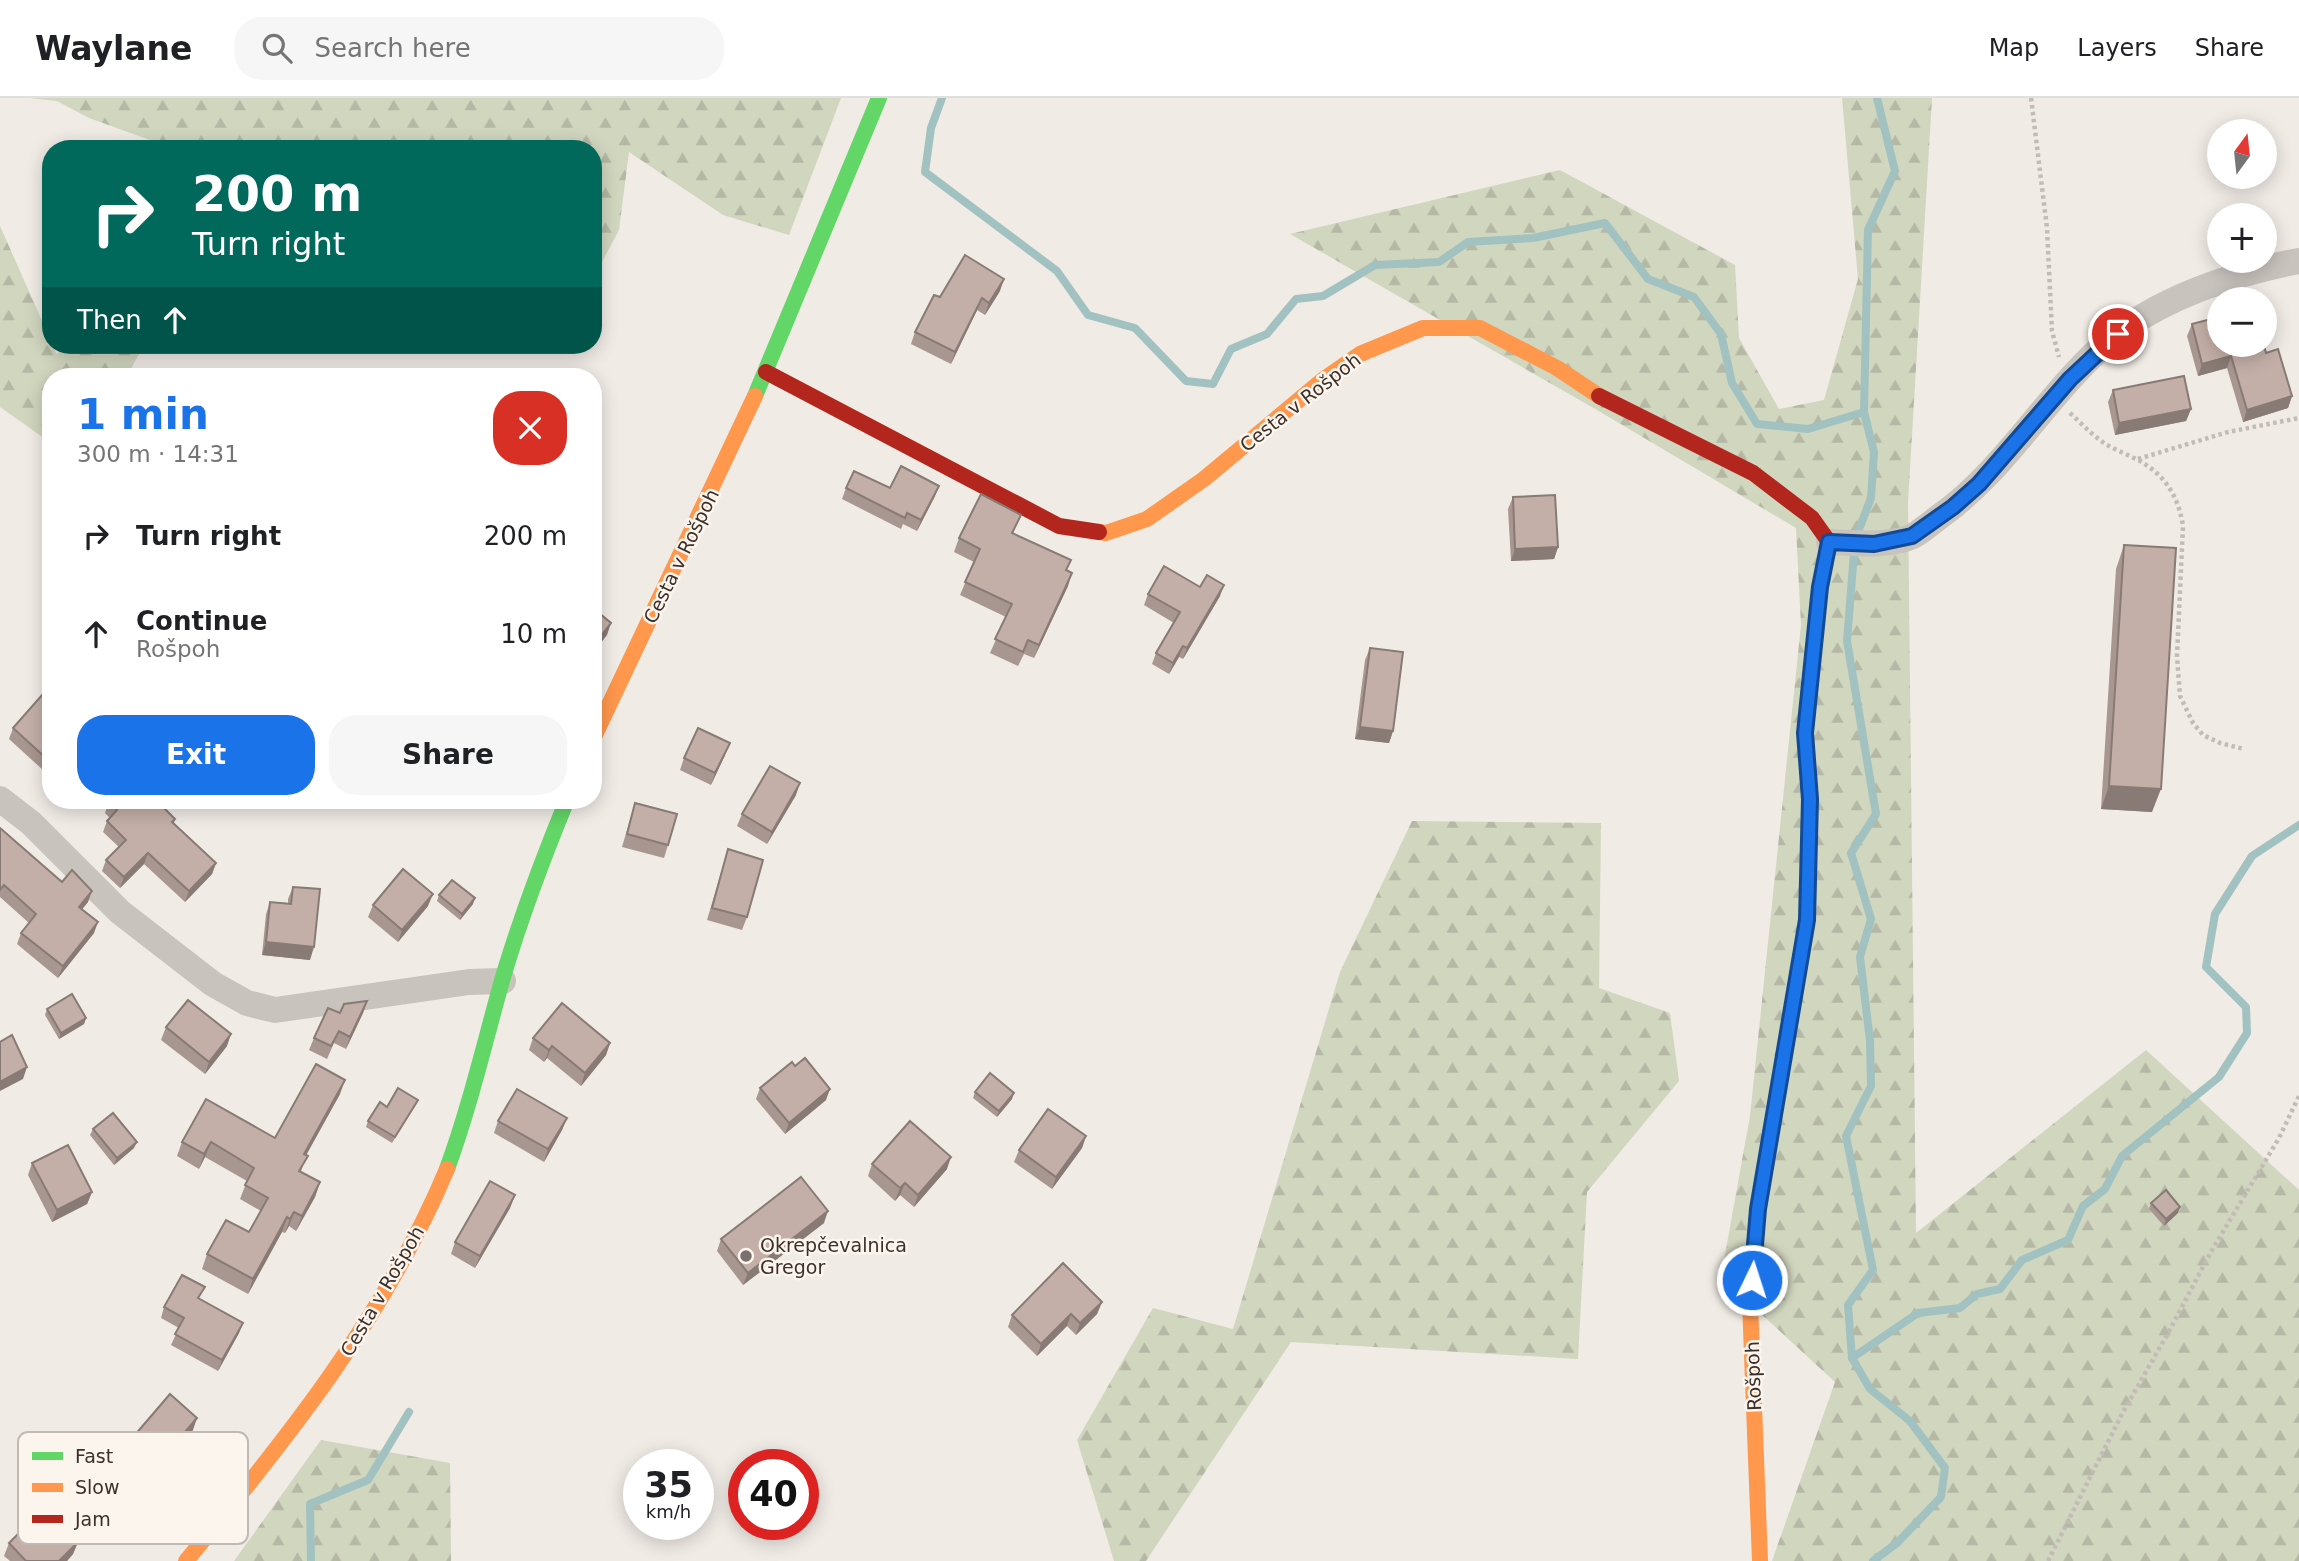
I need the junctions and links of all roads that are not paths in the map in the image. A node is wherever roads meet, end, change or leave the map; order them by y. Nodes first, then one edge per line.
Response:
1 (879, 98) edge
2 (2299, 261) edge
3 (766, 372) junction
4 (1838, 542) junction
5 (602, 720) edge
6 (0, 799) edge
7 (563, 809) edge
8 (503, 981) junction
9 (248, 1484) edge
10 (200, 1544) edge
11 (186, 1561) edge
12 (1760, 1561) edge

1 - 3 street, Cesta v Rošpoh
2 - 4 street
3 - 4 street, Cesta v Rošpoh
3 - 5 street, Cesta v Rošpoh
4 - 12 street, Rošpoh
6 - 8 street
7 - 8 street, Cesta v Rošpoh
8 - 9 street, Cesta v Rošpoh
10 - 11 street, Cesta v Rošpoh

